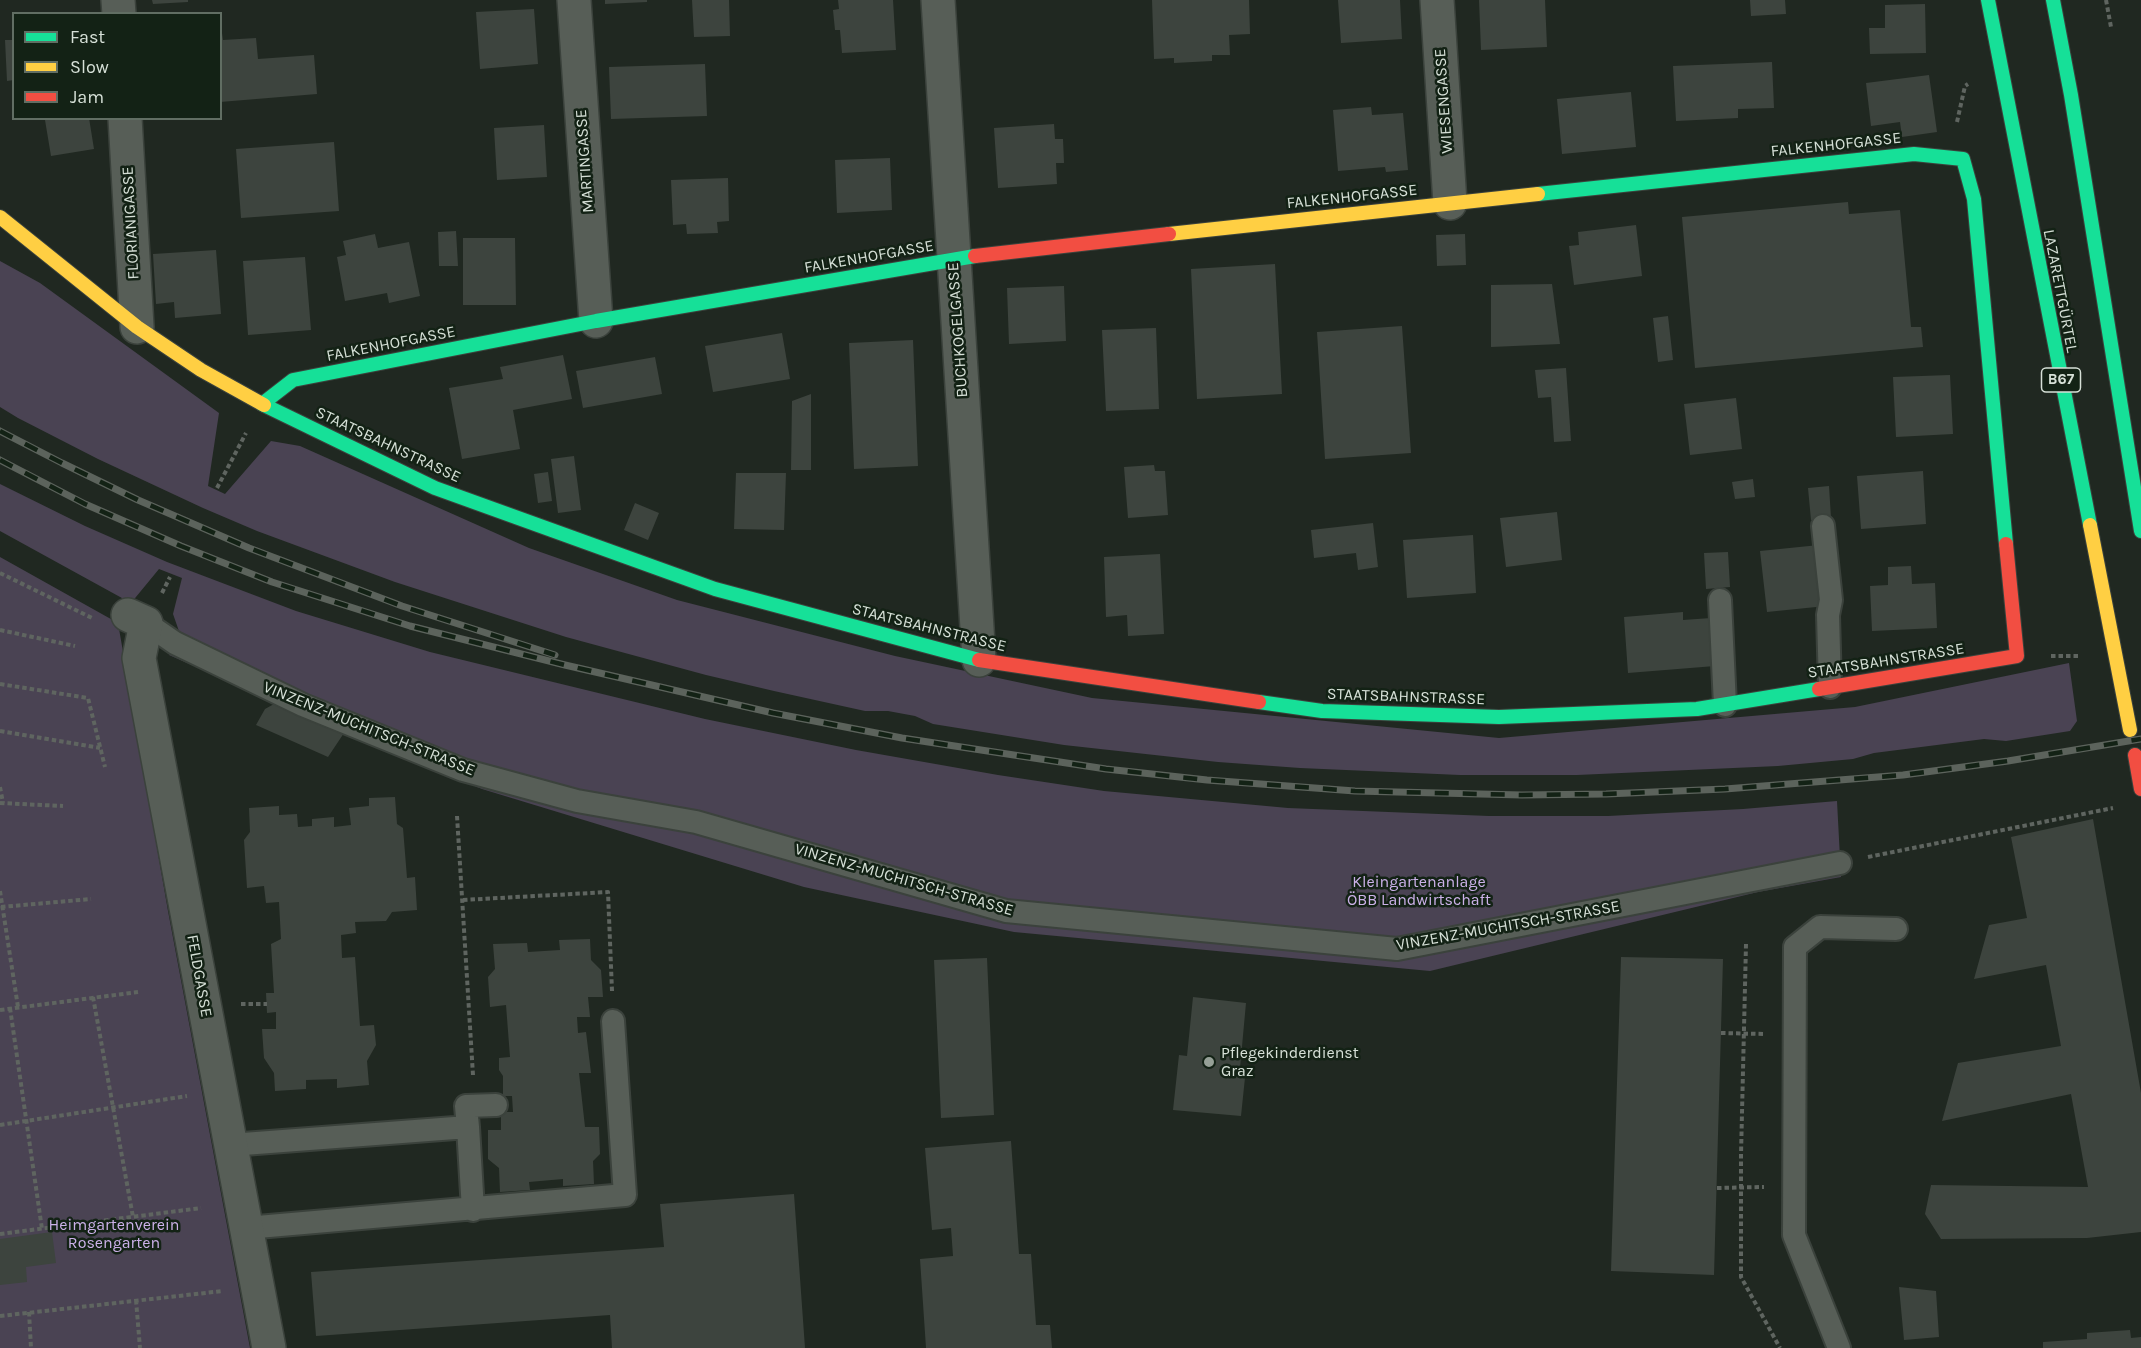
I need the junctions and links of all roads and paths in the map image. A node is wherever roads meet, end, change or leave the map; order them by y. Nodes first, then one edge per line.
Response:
1 (574, 0) edge
2 (938, 0) edge
3 (1437, 0) edge
4 (1988, 0) edge
5 (2053, 0) edge
6 (2106, 0) edge
7 (2111, 27) dead end
8 (1972, 82) dead end
9 (125, 120) edge
10 (1938, 156) junction
11 (1450, 203) junction
12 (0, 217) edge
13 (954, 258) junction
14 (596, 321) junction
15 (137, 327) junction
16 (262, 404) junction
17 (217, 488) dead end
18 (1823, 526) dead end
19 (2141, 531) edge
20 (0, 573) edge
21 (1720, 600) dead end
22 (124, 620) junction
23 (0, 630) edge
24 (75, 646) dead end
25 (2017, 656) joint
26 (979, 660) junction
27 (0, 684) edge
28 (1830, 687) junction
29 (1725, 705) junction
30 (2130, 730) dead end
31 (0, 731) edge
32 (100, 748) junction
33 (2135, 754) dead end
34 (105, 767) dead end
35 (0, 787) edge
36 (2141, 789) edge
37 (2, 803) edge
38 (63, 806) dead end
39 (2114, 808) dead end
40 (457, 816) dead end
41 (1840, 863) joint
42 (0, 891) edge
43 (91, 899) dead end
44 (462, 900) junction
45 (1, 907) edge
46 (1896, 929) dead end
47 (1746, 944) dead end
48 (138, 992) dead end
49 (93, 998) junction
50 (18, 1007) junction
51 (10, 1008) junction
52 (0, 1010) edge
53 (614, 1021) joint
54 (1721, 1034) dead end
55 (1744, 1034) junction
56 (1795, 1035) junction
57 (190, 1095) dead end
58 (113, 1106) junction
59 (480, 1113) junction
60 (26, 1121) junction
61 (0, 1125) edge
62 (230, 1144) junction
63 (1741, 1186) junction
64 (1717, 1188) dead end
65 (1794, 1189) junction
66 (201, 1208) dead end
67 (473, 1210) junction
68 (133, 1216) junction
69 (246, 1228) junction
70 (42, 1229) junction
71 (0, 1234) edge
72 (226, 1290) dead end
73 (135, 1300) junction
74 (29, 1312) junction
75 (0, 1316) edge
76 (31, 1348) edge
77 (140, 1348) edge
78 (269, 1348) edge
79 (1780, 1348) edge
80 (1839, 1348) edge

1 - 14 street, MARTINGASSE
2 - 13 street, BUCHKOGELGASSE
3 - 11 street, WIESENGASSE
4 - 30 street, LAZARETTGÜRTEL / B67
5 - 19 street
6 - 7 path
8 - 10 path
9 - 15 street, FLORIANIGASSE
10 - 11 street, FALKENHOFGASSE
10 - 25 street, FALKENHOFGASSE
11 - 13 street, FALKENHOFGASSE
12 - 15 street, STAATSBAHNSTRASSE
13 - 14 street, FALKENHOFGASSE
13 - 26 street, BUCHKOGELGASSE
14 - 16 street, FALKENHOFGASSE
15 - 16 street, STAATSBAHNSTRASSE
16 - 17 path
16 - 26 street, STAATSBAHNSTRASSE
18 - 28 lane
20 - 22 path
21 - 29 lane
22 - 41 lane, VINZENZ-MUCHITSCH-STRASSE
22 - 62 street, FELDGASSE
23 - 24 path
25 - 28 street, STAATSBAHNSTRASSE
26 - 29 street, STAATSBAHNSTRASSE
27 - 32 path
28 - 29 street, STAATSBAHNSTRASSE
31 - 32 path
32 - 34 path
33 - 36 street
35 - 37 path
37 - 38 path
39 - 41 path
40 - 44 path
42 - 45 path
43 - 45 path
44 - 53 path
44 - 59 path
45 - 50 path
46 - 56 lane
47 - 55 path
48 - 49 path
49 - 50 path
49 - 58 path
50 - 51 path
51 - 52 path
51 - 60 path
53 - 67 lane
54 - 55 path
55 - 56 path
55 - 63 path
56 - 65 lane
57 - 58 path
58 - 60 path
58 - 68 path
59 - 62 lane
59 - 67 lane
60 - 61 path
60 - 70 path
62 - 69 street, FELDGASSE
63 - 64 path
63 - 65 path
63 - 79 path
65 - 80 lane
66 - 68 path
67 - 69 lane
68 - 70 path
69 - 78 street, FELDGASSE
70 - 71 path
72 - 73 path
73 - 74 path
73 - 77 path
74 - 75 path
74 - 76 path

